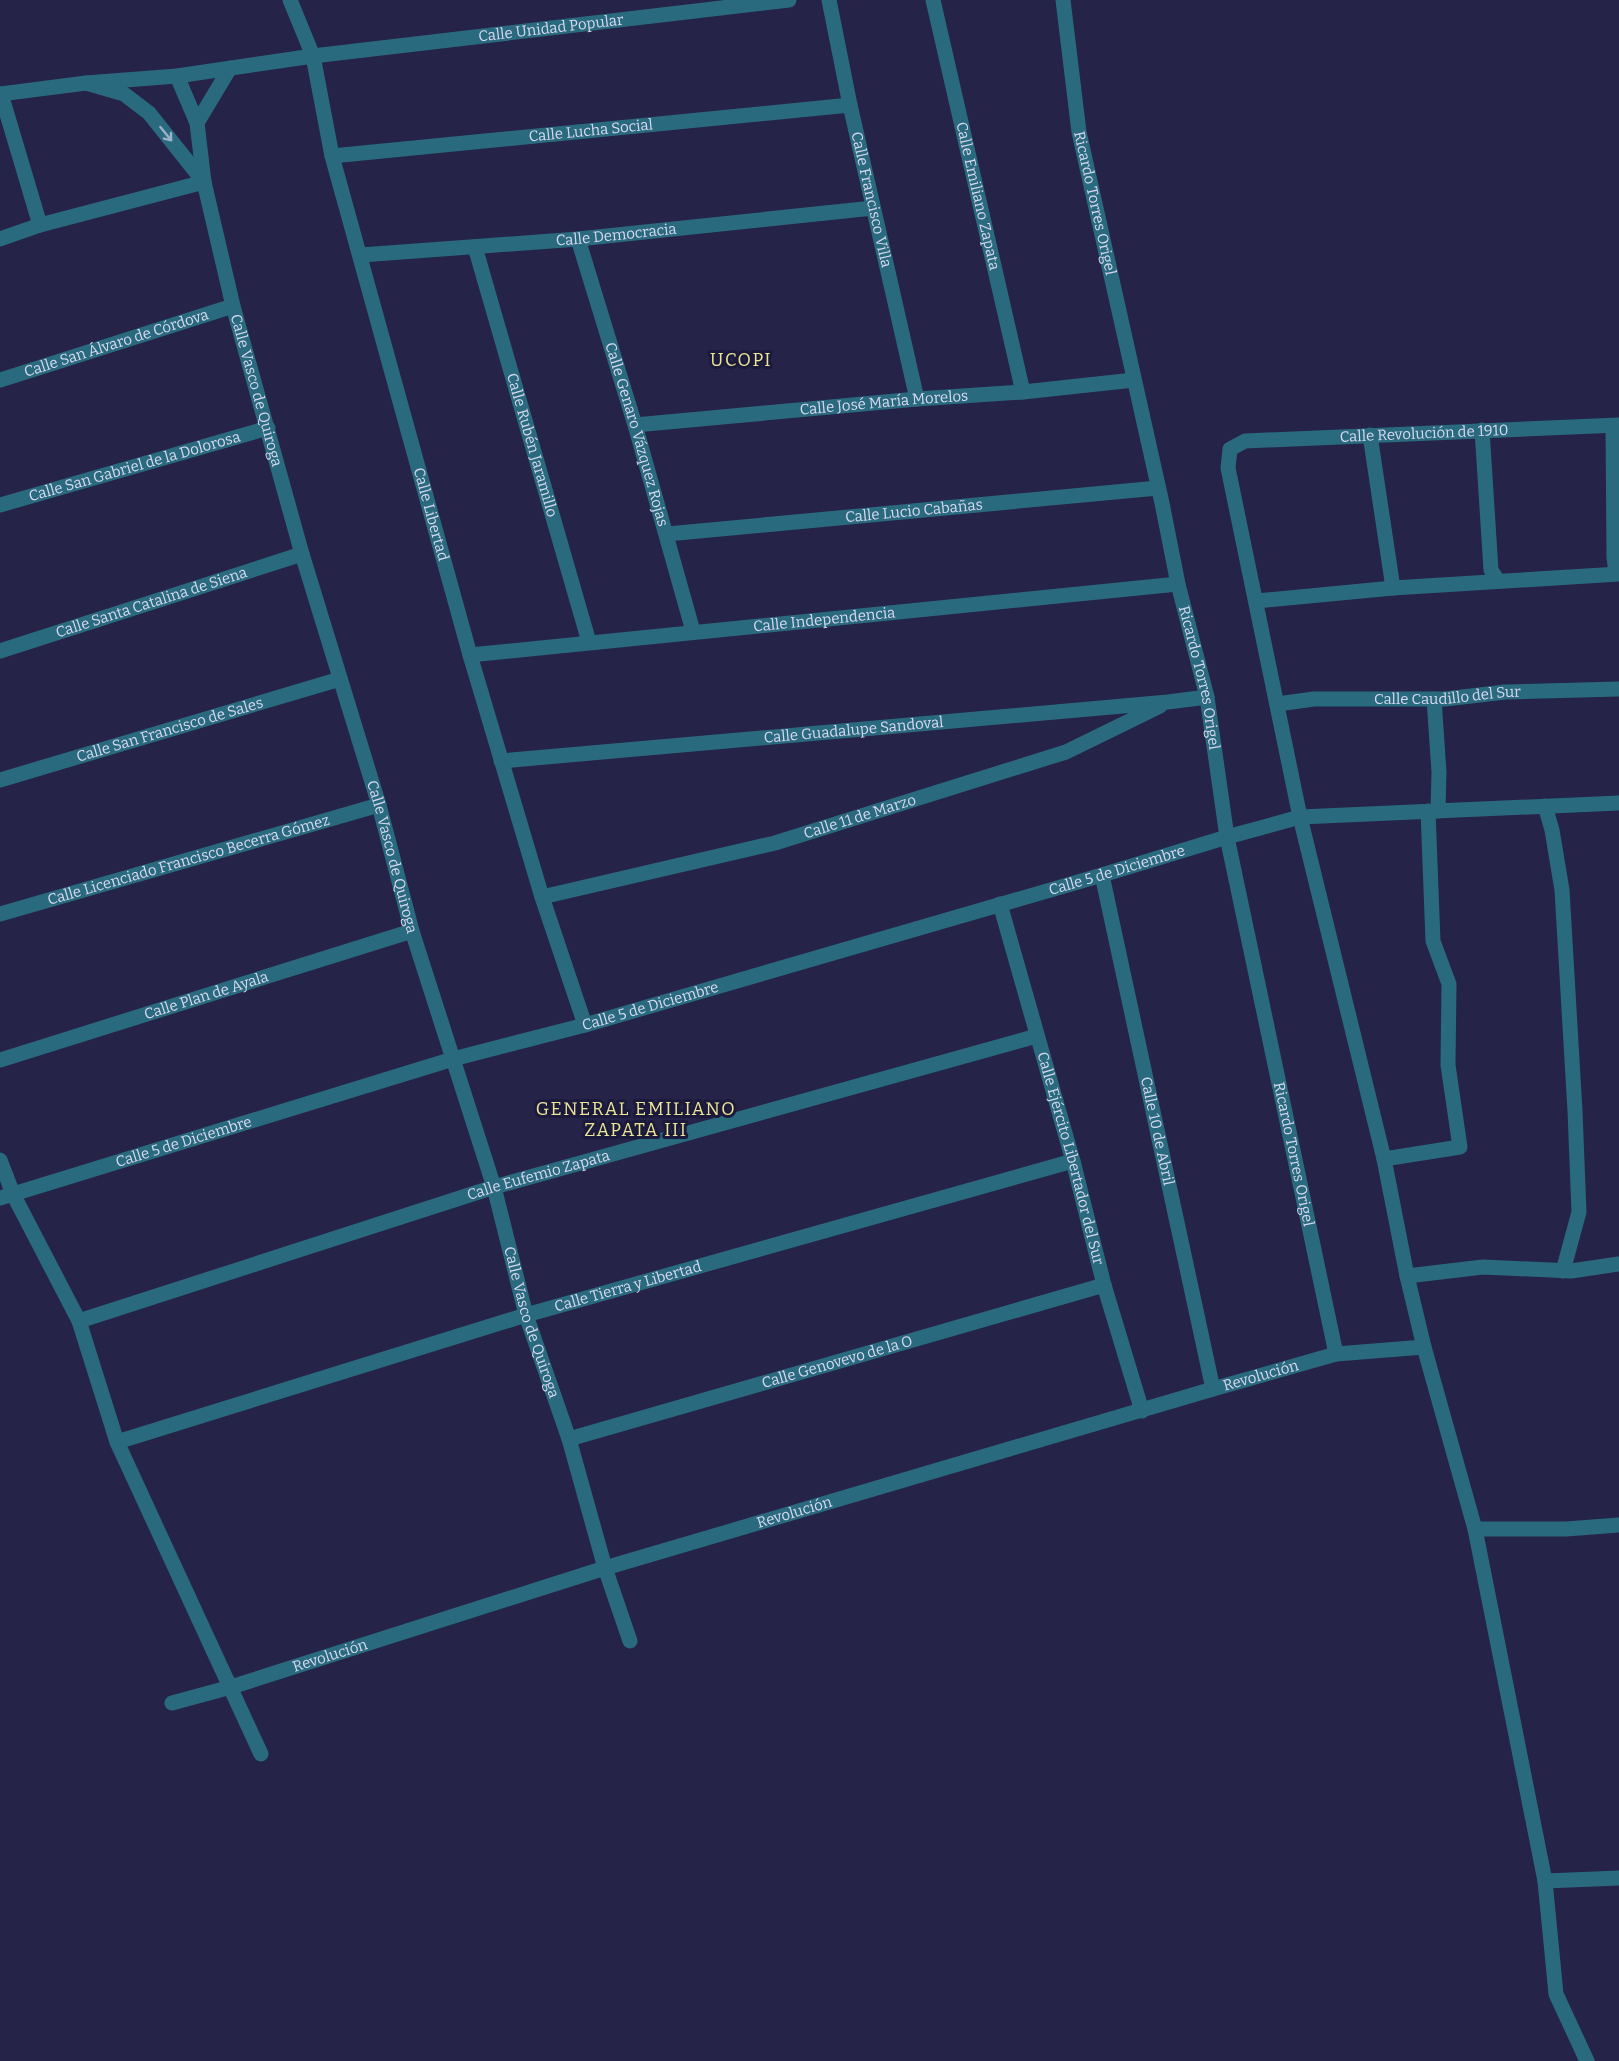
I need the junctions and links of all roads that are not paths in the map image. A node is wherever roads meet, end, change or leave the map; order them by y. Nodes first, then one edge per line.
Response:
1 (291, 0) edge
2 (789, 0) edge
3 (829, 0) edge
4 (933, 0) edge
5 (1063, 0) edge
6 (313, 56) junction
7 (230, 68) junction
8 (177, 76) junction
9 (86, 83) junction
10 (1, 94) edge
11 (850, 105) junction
12 (197, 123) junction
13 (332, 156) junction
14 (204, 182) junction
15 (873, 208) junction
16 (40, 225) junction
17 (578, 238) junction
18 (0, 239) edge
19 (475, 247) junction
20 (361, 255) junction
21 (233, 306) junction
22 (0, 380) edge
23 (1134, 380) junction
24 (1023, 392) junction
25 (917, 399) junction
26 (635, 425) junction
27 (1616, 425) edge
28 (268, 428) junction
29 (1482, 430) junction
30 (1370, 435) junction
31 (1158, 488) junction
32 (0, 505) edge
33 (667, 534) junction
34 (302, 554) junction
35 (1618, 574) edge
36 (1498, 581) junction
37 (1178, 585) junction
38 (1393, 588) junction
39 (1256, 601) junction
40 (693, 631) junction
41 (589, 642) junction
42 (0, 651) edge
43 (470, 655) junction
44 (340, 679) junction
45 (1619, 689) edge
46 (1207, 697) junction
47 (1434, 699) junction
48 (1168, 702) junction
49 (1277, 704) junction
50 (501, 761) junction
51 (0, 780) edge
52 (1619, 803) edge
53 (379, 805) junction
54 (1545, 806) junction
55 (1433, 811) junction
56 (1300, 817) junction
57 (1227, 837) junction
58 (1102, 875) junction
59 (542, 897) junction
60 (1000, 904) junction
61 (0, 914) edge
62 (412, 932) junction
63 (585, 1025) junction
64 (1037, 1036) junction
65 (453, 1059) junction
66 (0, 1060) edge
67 (1384, 1159) junction
68 (0, 1160) edge
69 (1073, 1161) junction
70 (494, 1187) junction
71 (6, 1196) edge
72 (1619, 1264) edge
73 (1563, 1271) junction
74 (1407, 1276) junction
75 (1104, 1285) junction
76 (526, 1315) junction
77 (79, 1322) junction
78 (1424, 1347) junction
79 (1336, 1354) junction
80 (1213, 1389) junction
81 (1142, 1412) junction
82 (569, 1439) junction
83 (117, 1442) junction
84 (1619, 1525) edge
85 (1475, 1528) junction
86 (605, 1568) junction
87 (630, 1641) dead end
88 (231, 1687) junction
89 (172, 1703) dead end
90 (261, 1754) dead end
91 (1619, 1878) edge
92 (1545, 1881) junction
93 (1587, 2061) edge

1 - 6 street, Calle Libertad
2 - 6 street, Calle Unidad Popular
3 - 11 street, Calle Francisco Villa
4 - 24 street, Calle Emiliano Zapata
5 - 23 street, Ricardo Torres Origel
6 - 7 street, Calle Unidad Popular
6 - 13 street, Calle Libertad
7 - 8 street, Calle Unidad Popular
7 - 12 street
8 - 9 street, Calle Unidad Popular
8 - 12 street
9 - 10 street, Calle Unidad Popular
9 -> 14 street, Calle Vasco de Quiroga
10 - 16 street
11 - 13 street, Calle Lucha Social
11 - 15 street, Calle Francisco Villa
12 - 14 street
13 - 20 street, Calle Libertad
14 - 16 street
14 - 21 street, Calle Vasco de Quiroga
15 - 17 street, Calle Democracia
15 - 25 street, Calle Francisco Villa
16 - 18 street
17 - 19 street, Calle Democracia
17 - 26 street, Calle Genaro Vázquez Rojas
19 - 20 street, Calle Democracia
19 - 41 street, Calle Rubén Jaramillo
20 - 43 street, Calle Libertad
21 - 22 street, Calle San Álvaro de Córdova
21 - 28 street, Calle Vasco de Quiroga
23 - 24 street, Calle José María Morelos
23 - 31 street, Ricardo Torres Origel
24 - 25 street, Calle José María Morelos
25 - 26 street, Calle José María Morelos
26 - 33 street, Calle Genaro Vázquez Rojas
27 - 29 street, Calle Revolución de 1910
27 - 35 street
28 - 32 street, Calle San Gabriel de la Dolorosa
28 - 34 street, Calle Vasco de Quiroga
29 - 30 street, Calle Revolución de 1910
29 - 36 street
30 - 38 street
30 - 39 street, Calle Revolución de 1910
31 - 33 street, Calle Lucio Cabañas
31 - 37 street, Ricardo Torres Origel
33 - 40 street, Calle Genaro Vázquez Rojas
34 - 42 street, Calle Santa Catalina de Siena
34 - 44 street, Calle Vasco de Quiroga
35 - 36 street
36 - 38 street
37 - 40 street, Calle Independencia
37 - 46 street, Ricardo Torres Origel
38 - 39 street
39 - 49 street
40 - 41 street, Calle Independencia
41 - 43 street, Calle Independencia
43 - 50 street, Calle Libertad
44 - 51 street, Calle San Francisco de Sales
44 - 53 street, Calle Vasco de Quiroga
45 - 47 street, Calle Caudillo del Sur
46 - 48 street, Calle Guadalupe Sandoval
46 - 57 street, Ricardo Torres Origel
47 - 49 street, Calle Caudillo del Sur
47 - 55 street
48 - 50 street, Calle Guadalupe Sandoval
48 - 59 street, Calle 11 de Marzo
49 - 56 street
50 - 59 street, Calle Libertad
52 - 54 street, Calle 5 de Diciembre
53 - 61 street, Calle Licenciado Francisco Becerra Gómez
53 - 62 street, Calle Vasco de Quiroga
54 - 55 street, Calle 5 de Diciembre
54 - 73 street
55 - 56 street, Calle 5 de Diciembre
55 - 67 street
56 - 57 street, Calle 5 de Diciembre
56 - 67 street
57 - 58 street, Calle 5 de Diciembre
57 - 79 street, Ricardo Torres Origel
58 - 60 street, Calle 5 de Diciembre
58 - 80 street, Calle 10 de Abril
59 - 63 street, Calle Libertad
60 - 63 street, Calle 5 de Diciembre
60 - 64 street, Calle Ejército Libertador del Sur
62 - 65 street, Calle Vasco de Quiroga
62 - 66 street, Calle Plan de Ayala
63 - 65 street, Calle 5 de Diciembre
64 - 69 street, Calle Ejército Libertador del Sur
64 - 70 street, Calle Eufemio Zapata
65 - 70 street, Calle Vasco de Quiroga
65 - 71 street, Calle 5 de Diciembre
67 - 74 street
68 - 71 street
69 - 75 street, Calle Ejército Libertador del Sur
69 - 76 street, Calle Tierra y Libertad
70 - 76 street, Calle Vasco de Quiroga
70 - 77 street, Calle Eufemio Zapata
71 - 77 street
72 - 73 street
73 - 74 street
74 - 78 street
75 - 81 street, Calle Ejército Libertador del Sur
75 - 82 street, Calle Genovevo de la O
76 - 82 street, Calle Vasco de Quiroga
76 - 83 street, Calle Tierra y Libertad
77 - 83 street
78 - 79 street, Revolución
78 - 85 street
79 - 80 street, Revolución
80 - 81 street, Revolución
81 - 86 street, Revolución
82 - 86 street, Calle Vasco de Quiroga
83 - 88 street
84 - 85 street
85 - 92 street
86 - 87 street, Calle Vasco de Quiroga
86 - 88 street, Revolución
88 - 89 street, Revolución
88 - 90 street
91 - 92 street
92 - 93 street

